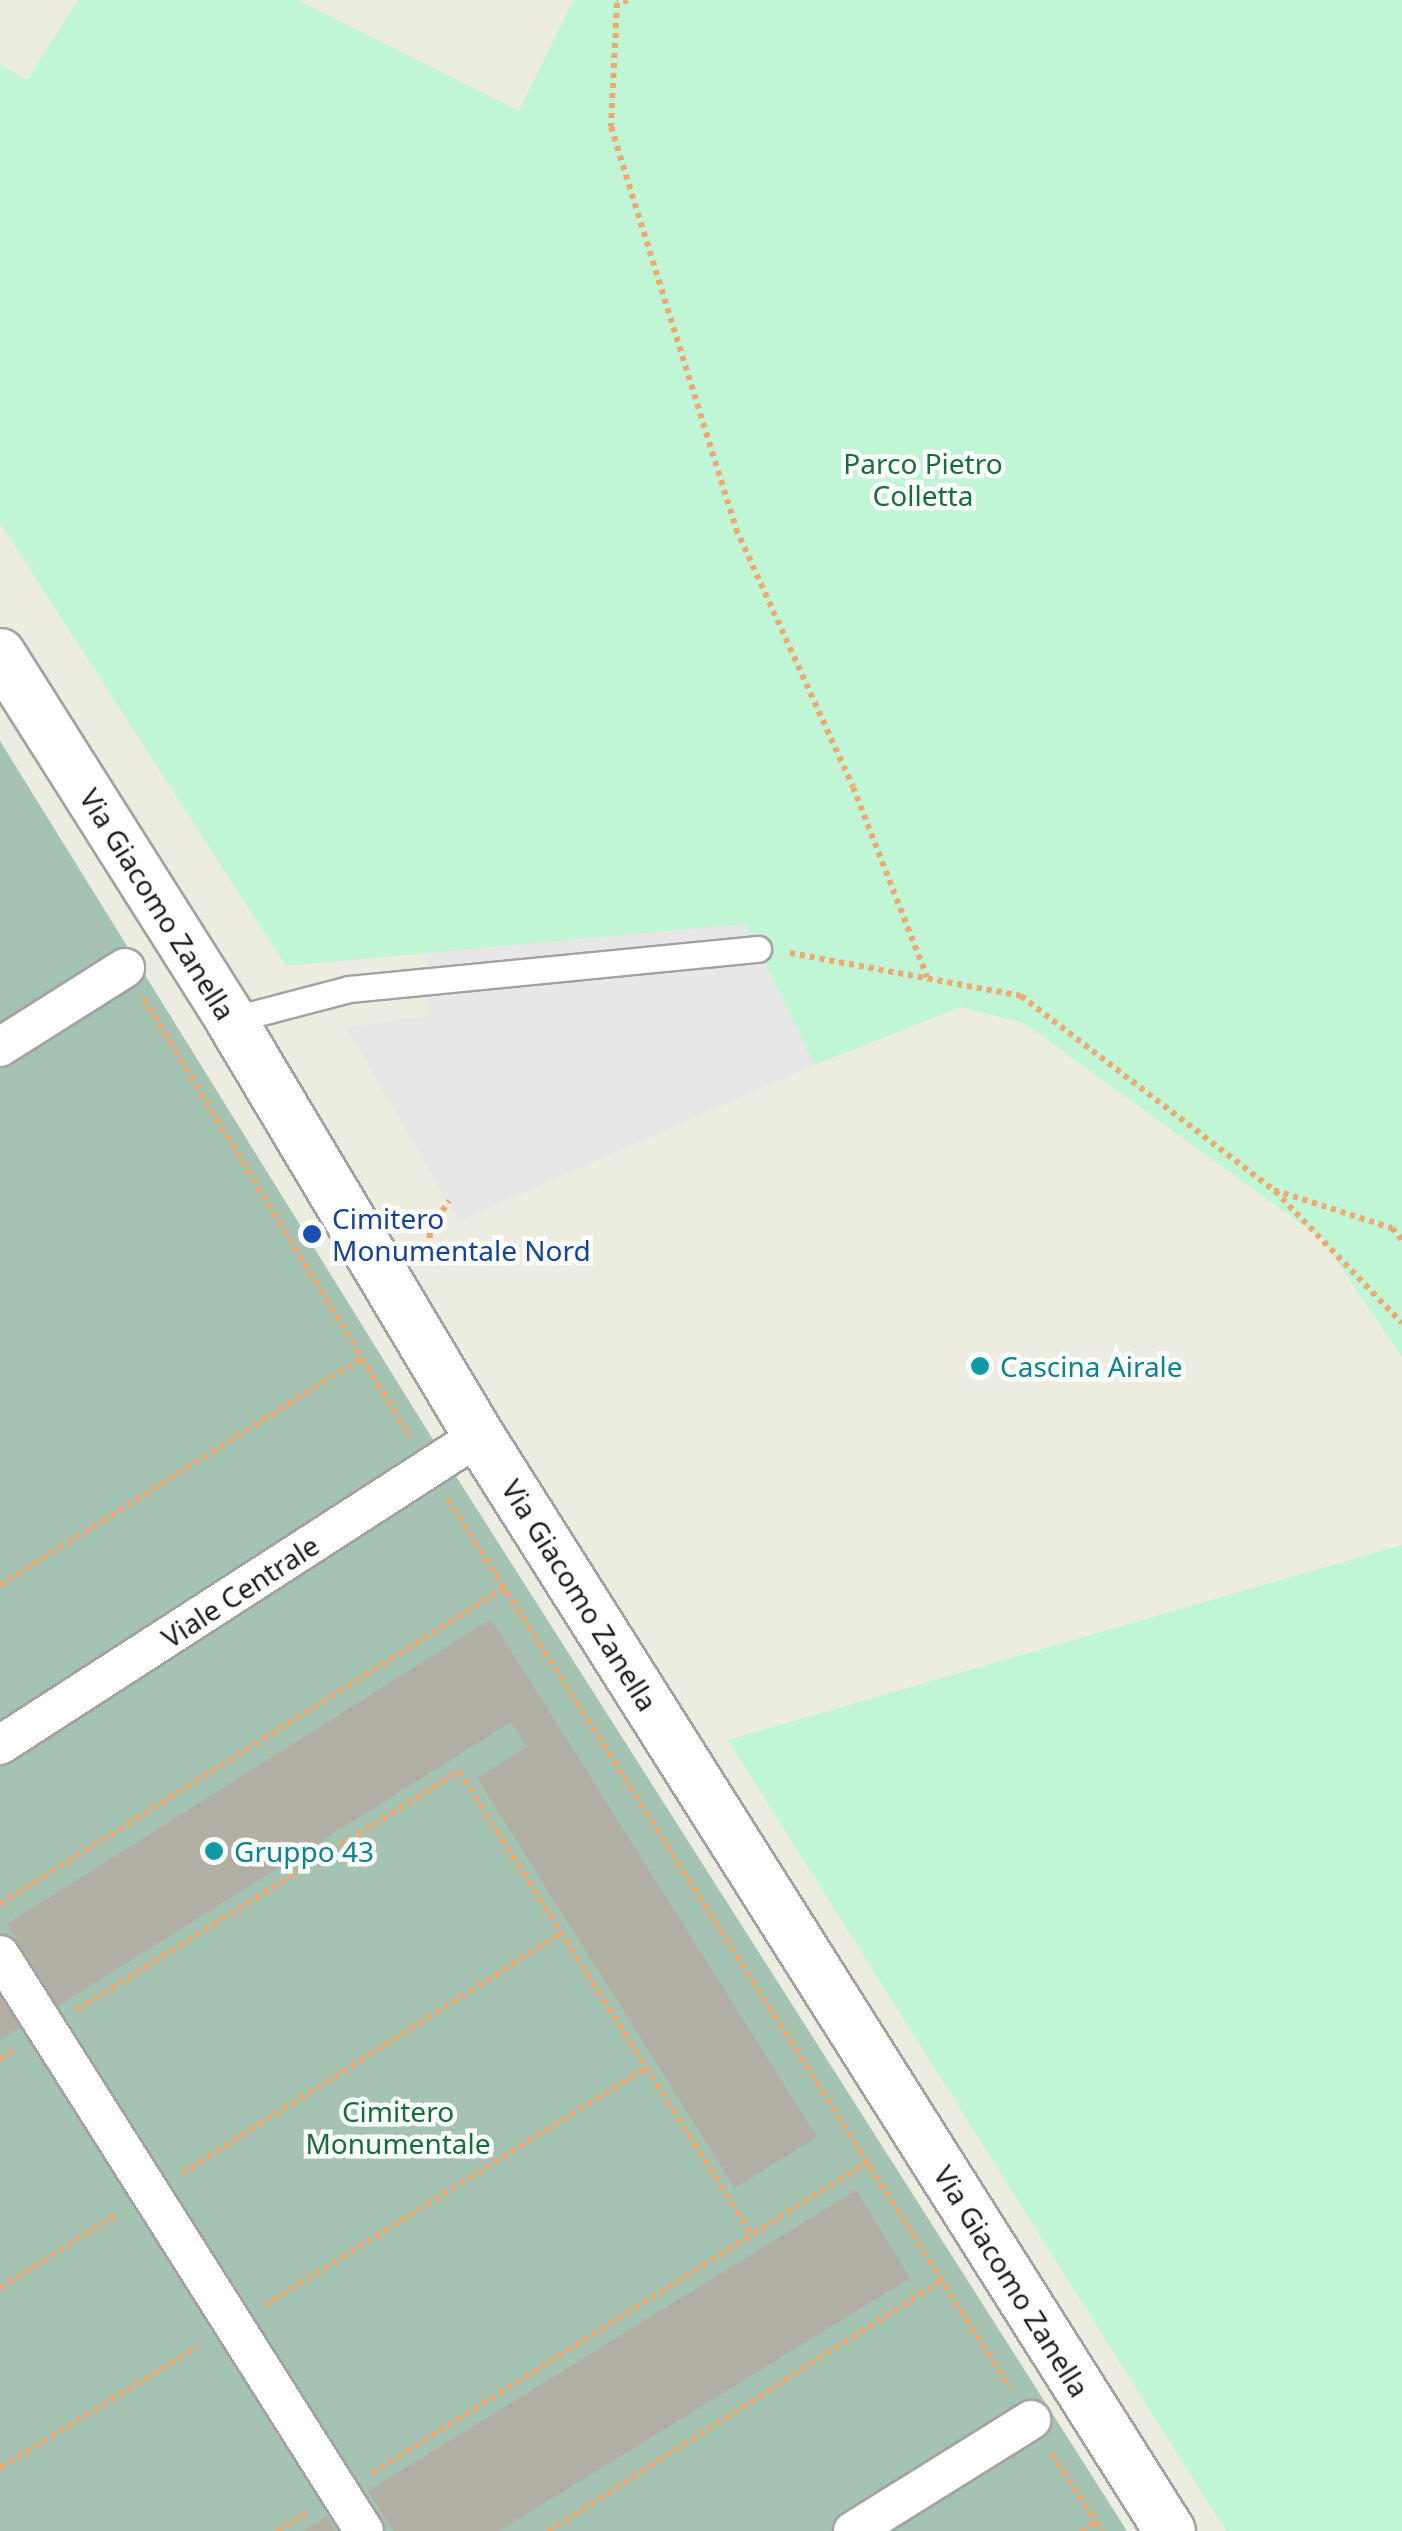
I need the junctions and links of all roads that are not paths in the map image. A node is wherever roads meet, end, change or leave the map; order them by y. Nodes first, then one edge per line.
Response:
1 (0, 654) edge
2 (758, 949) road end
3 (125, 968) road end
4 (231, 1020) junction
5 (0, 1047) edge
6 (480, 1436) junction
7 (0, 1745) edge
8 (0, 1955) edge
9 (1031, 2420) road end
10 (364, 2531) edge
11 (854, 2531) edge
12 (1170, 2531) edge

1 - 4 street, Via Giacomo Zanella
2 - 4 lane
3 - 5 street
4 - 6 street, Via Giacomo Zanella
6 - 7 street, Viale Centrale
6 - 12 street, Via Giacomo Zanella
8 - 10 street
9 - 11 street

